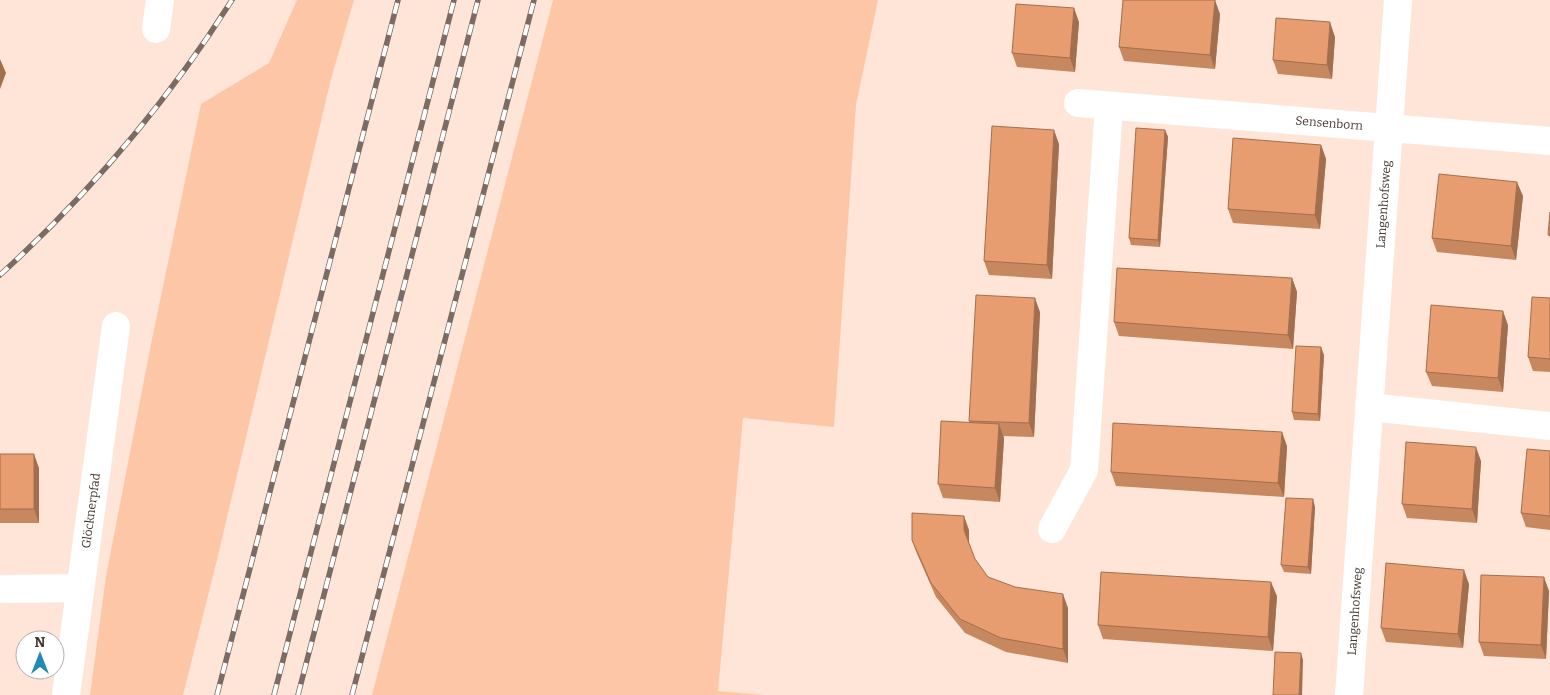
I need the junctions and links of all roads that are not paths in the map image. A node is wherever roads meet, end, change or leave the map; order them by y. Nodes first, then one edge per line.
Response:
1 (160, 0) edge
2 (1398, 0) edge
3 (156, 29) dead end
4 (1078, 103) dead end
5 (1109, 106) junction
6 (1388, 127) junction
7 (1550, 141) edge
8 (116, 326) dead end
9 (1369, 408) junction
10 (1550, 426) edge
11 (1052, 529) dead end
12 (80, 588) junction
13 (0, 589) edge
14 (66, 695) edge
15 (1350, 695) edge

1 - 3 street
2 - 6 street, Langenhofsweg
4 - 5 street, Sensenborn
5 - 6 street, Sensenborn
5 - 11 street
6 - 7 street, Sensenborn
6 - 9 street, Langenhofsweg
8 - 12 street, Glöcknerpfad
9 - 10 street
9 - 15 street, Langenhofsweg
12 - 13 street
12 - 14 street, Glöcknerpfad

